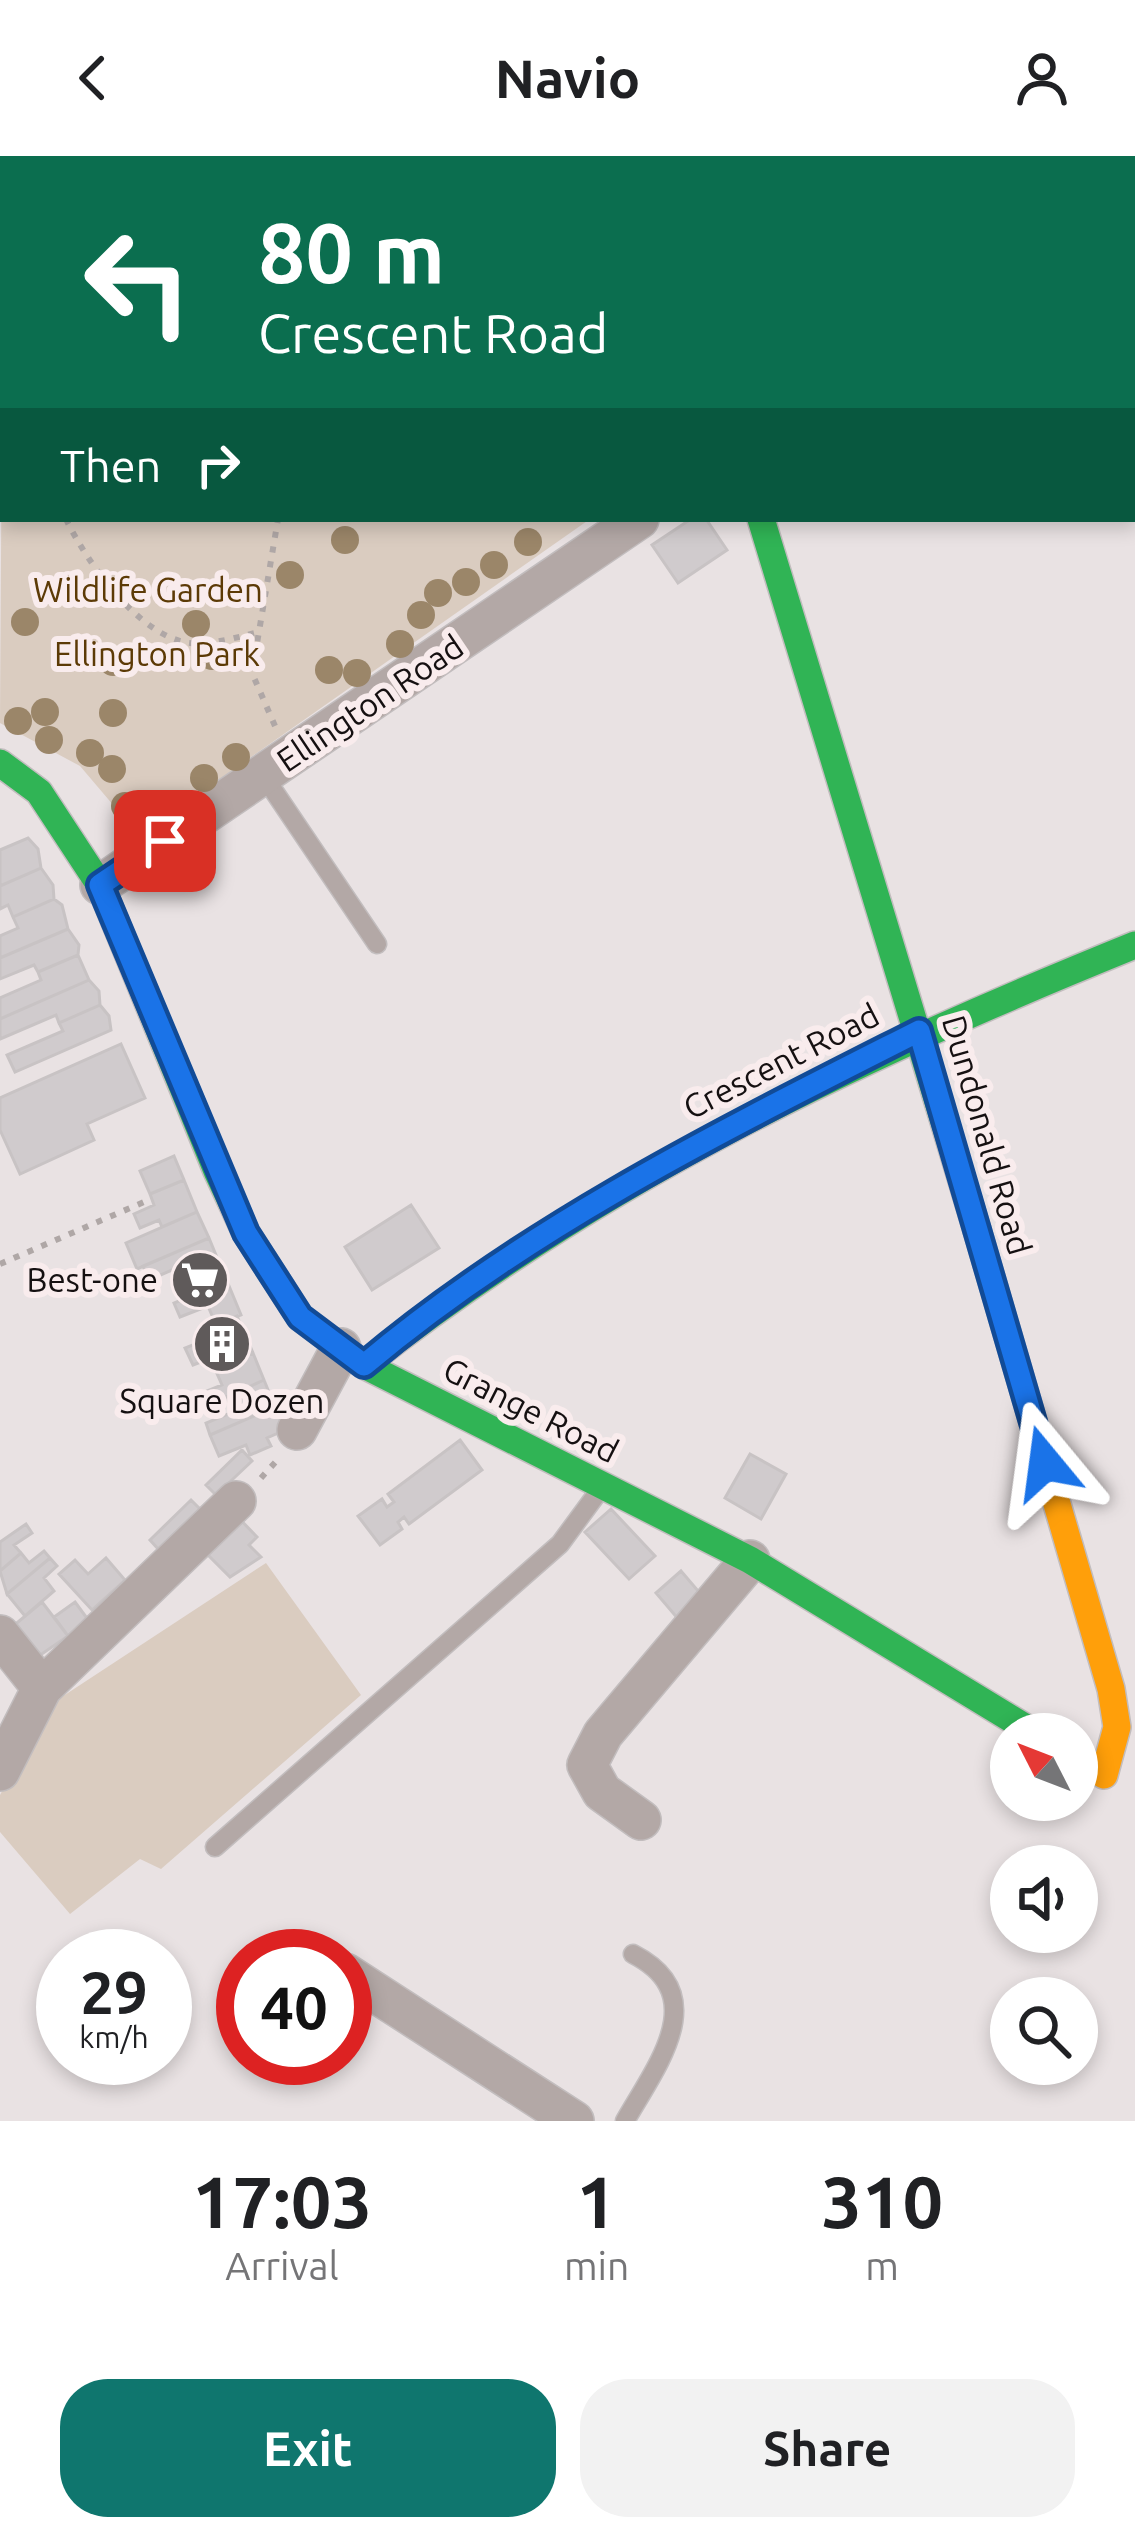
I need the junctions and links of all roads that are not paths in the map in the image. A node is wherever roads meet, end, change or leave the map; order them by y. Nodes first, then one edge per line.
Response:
1 (635, 522) edge
2 (762, 522) edge
3 (0, 763) edge
4 (279, 764) junction
5 (100, 885) junction
6 (377, 944) dead end
7 (1135, 944) edge
8 (919, 1031) junction
9 (352, 1357) junction
10 (297, 1430) road end
11 (602, 1487) junction
12 (236, 1501) road end
13 (750, 1560) junction
14 (0, 1635) edge
15 (42, 1688) junction
16 (1001, 1713) edge
17 (0, 1771) edge
18 (1098, 1771) edge
19 (1104, 1775) junction
20 (1135, 1792) edge
21 (641, 1820) dead end
22 (215, 1847) dead end
23 (633, 1954) dead end
24 (372, 1990) edge
25 (574, 2121) edge
26 (625, 2121) edge

1 - 4 street, Ellington Road
2 - 8 street, Dundonald Road
3 - 5 street, Grange Road
4 - 5 street, Ellington Road
4 - 6 lane
5 - 9 street, Grange Road
7 - 8 street, Crescent Road
8 - 9 street, Crescent Road
8 - 19 street, Dundonald Road
9 - 10 street
9 - 11 street, Grange Road
11 - 13 street, Grange Road
11 - 22 lane
12 - 15 street
13 - 16 street, Grange Road
13 - 21 street
14 - 15 street
15 - 17 street
18 - 19 street
19 - 20 street
23 - 26 lane
24 - 25 street

